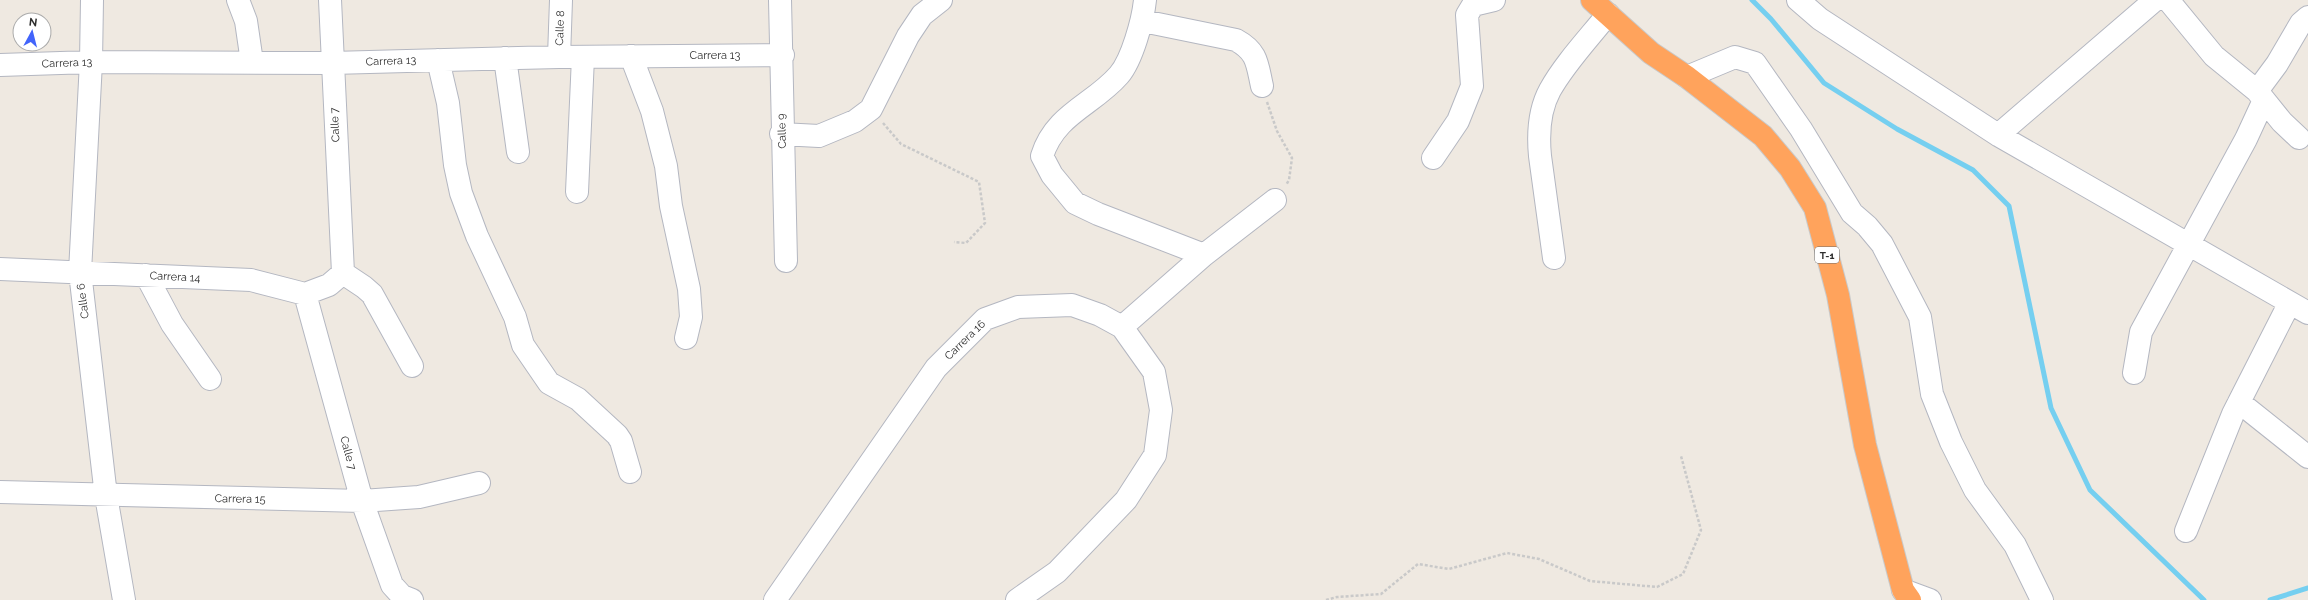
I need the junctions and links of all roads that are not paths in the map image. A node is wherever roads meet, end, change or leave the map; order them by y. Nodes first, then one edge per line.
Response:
1 (92, 0) edge
2 (238, 0) edge
3 (330, 0) edge
4 (561, 0) edge
5 (780, 0) edge
6 (941, 0) edge
7 (1145, 0) edge
8 (1494, 0) edge
9 (1798, 0) edge
10 (2155, 0) edge
11 (2168, 0) edge
12 (1600, 7) edge
13 (2308, 17) edge
14 (1143, 21) junction
15 (782, 55) junction
16 (583, 56) junction
17 (632, 56) junction
18 (559, 57) junction
19 (505, 58) junction
20 (438, 60) junction
21 (91, 62) junction
22 (252, 62) junction
23 (332, 63) junction
24 (0, 65) edge
25 (1687, 77) junction
26 (1262, 86) road end
27 (2261, 96) junction
28 (781, 134) junction
29 (1998, 135) junction
30 (2300, 138) dead end
31 (518, 152) dead end
32 (1433, 158) dead end
33 (577, 192) dead end
34 (1275, 200) road end
35 (2189, 245) junction
36 (1204, 255) junction
37 (1554, 258) dead end
38 (786, 261) dead end
39 (0, 268) edge
40 (80, 272) junction
41 (343, 273) junction
42 (146, 275) junction
43 (305, 294) junction
44 (2299, 309) edge
45 (1122, 327) junction
46 (686, 338) dead end
47 (412, 366) dead end
48 (2134, 372) dead end
49 (210, 379) dead end
50 (2239, 402) junction
51 (2308, 457) edge
52 (630, 472) dead end
53 (479, 483) dead end
54 (0, 492) edge
55 (106, 496) junction
56 (362, 501) junction
57 (2186, 531) dead end
58 (1906, 595) edge
59 (124, 600) edge
60 (412, 600) edge
61 (775, 600) edge
62 (1017, 600) edge
63 (1930, 600) edge
64 (2042, 600) edge

1 - 21 street, Calle 6
2 - 22 street
3 - 23 street, Calle 7
4 - 18 street, Calle 8
5 - 15 street, Calle 9
6 - 28 street
7 - 14 street
8 - 32 street
9 - 29 street
10 - 29 street
11 - 27 street
12 - 25 highway, T-1
12 - 37 street
13 - 27 street
14 - 26 street
14 - 36 street
15 - 17 street, Carrera 13
15 - 28 street, Calle 9
16 - 17 street, Carrera 13
16 - 18 street, Carrera 13
16 - 33 street
17 - 46 street
18 - 19 street, Carrera 13
19 - 20 street, Carrera 13
19 - 31 street
20 - 23 street, Carrera 13
20 - 52 street
21 - 22 street, Carrera 13
21 - 24 street, Carrera 13
21 - 40 street, Calle 6
22 - 23 street, Carrera 13
23 - 41 street, Calle 7
25 - 58 highway, T-1
25 - 64 street
27 - 30 street
27 - 35 street
28 - 38 street, Calle 9
29 - 35 street
34 - 36 street
35 - 44 street
35 - 48 street
36 - 45 street
39 - 40 street, Carrera 14
40 - 42 street, Carrera 14
40 - 55 street, Calle 6
41 - 43 street
41 - 47 street
42 - 43 street, Carrera 14
42 - 49 street
43 - 56 street, Calle 7
44 - 50 street
45 - 61 street, Carrera 16
45 - 62 street, Carrera 16
50 - 51 street
50 - 57 street
53 - 56 street, Carrera 15
54 - 55 street, Carrera 15
55 - 56 street, Carrera 15
55 - 59 street, Calle 6
56 - 60 street, Calle 7
58 - 63 street

